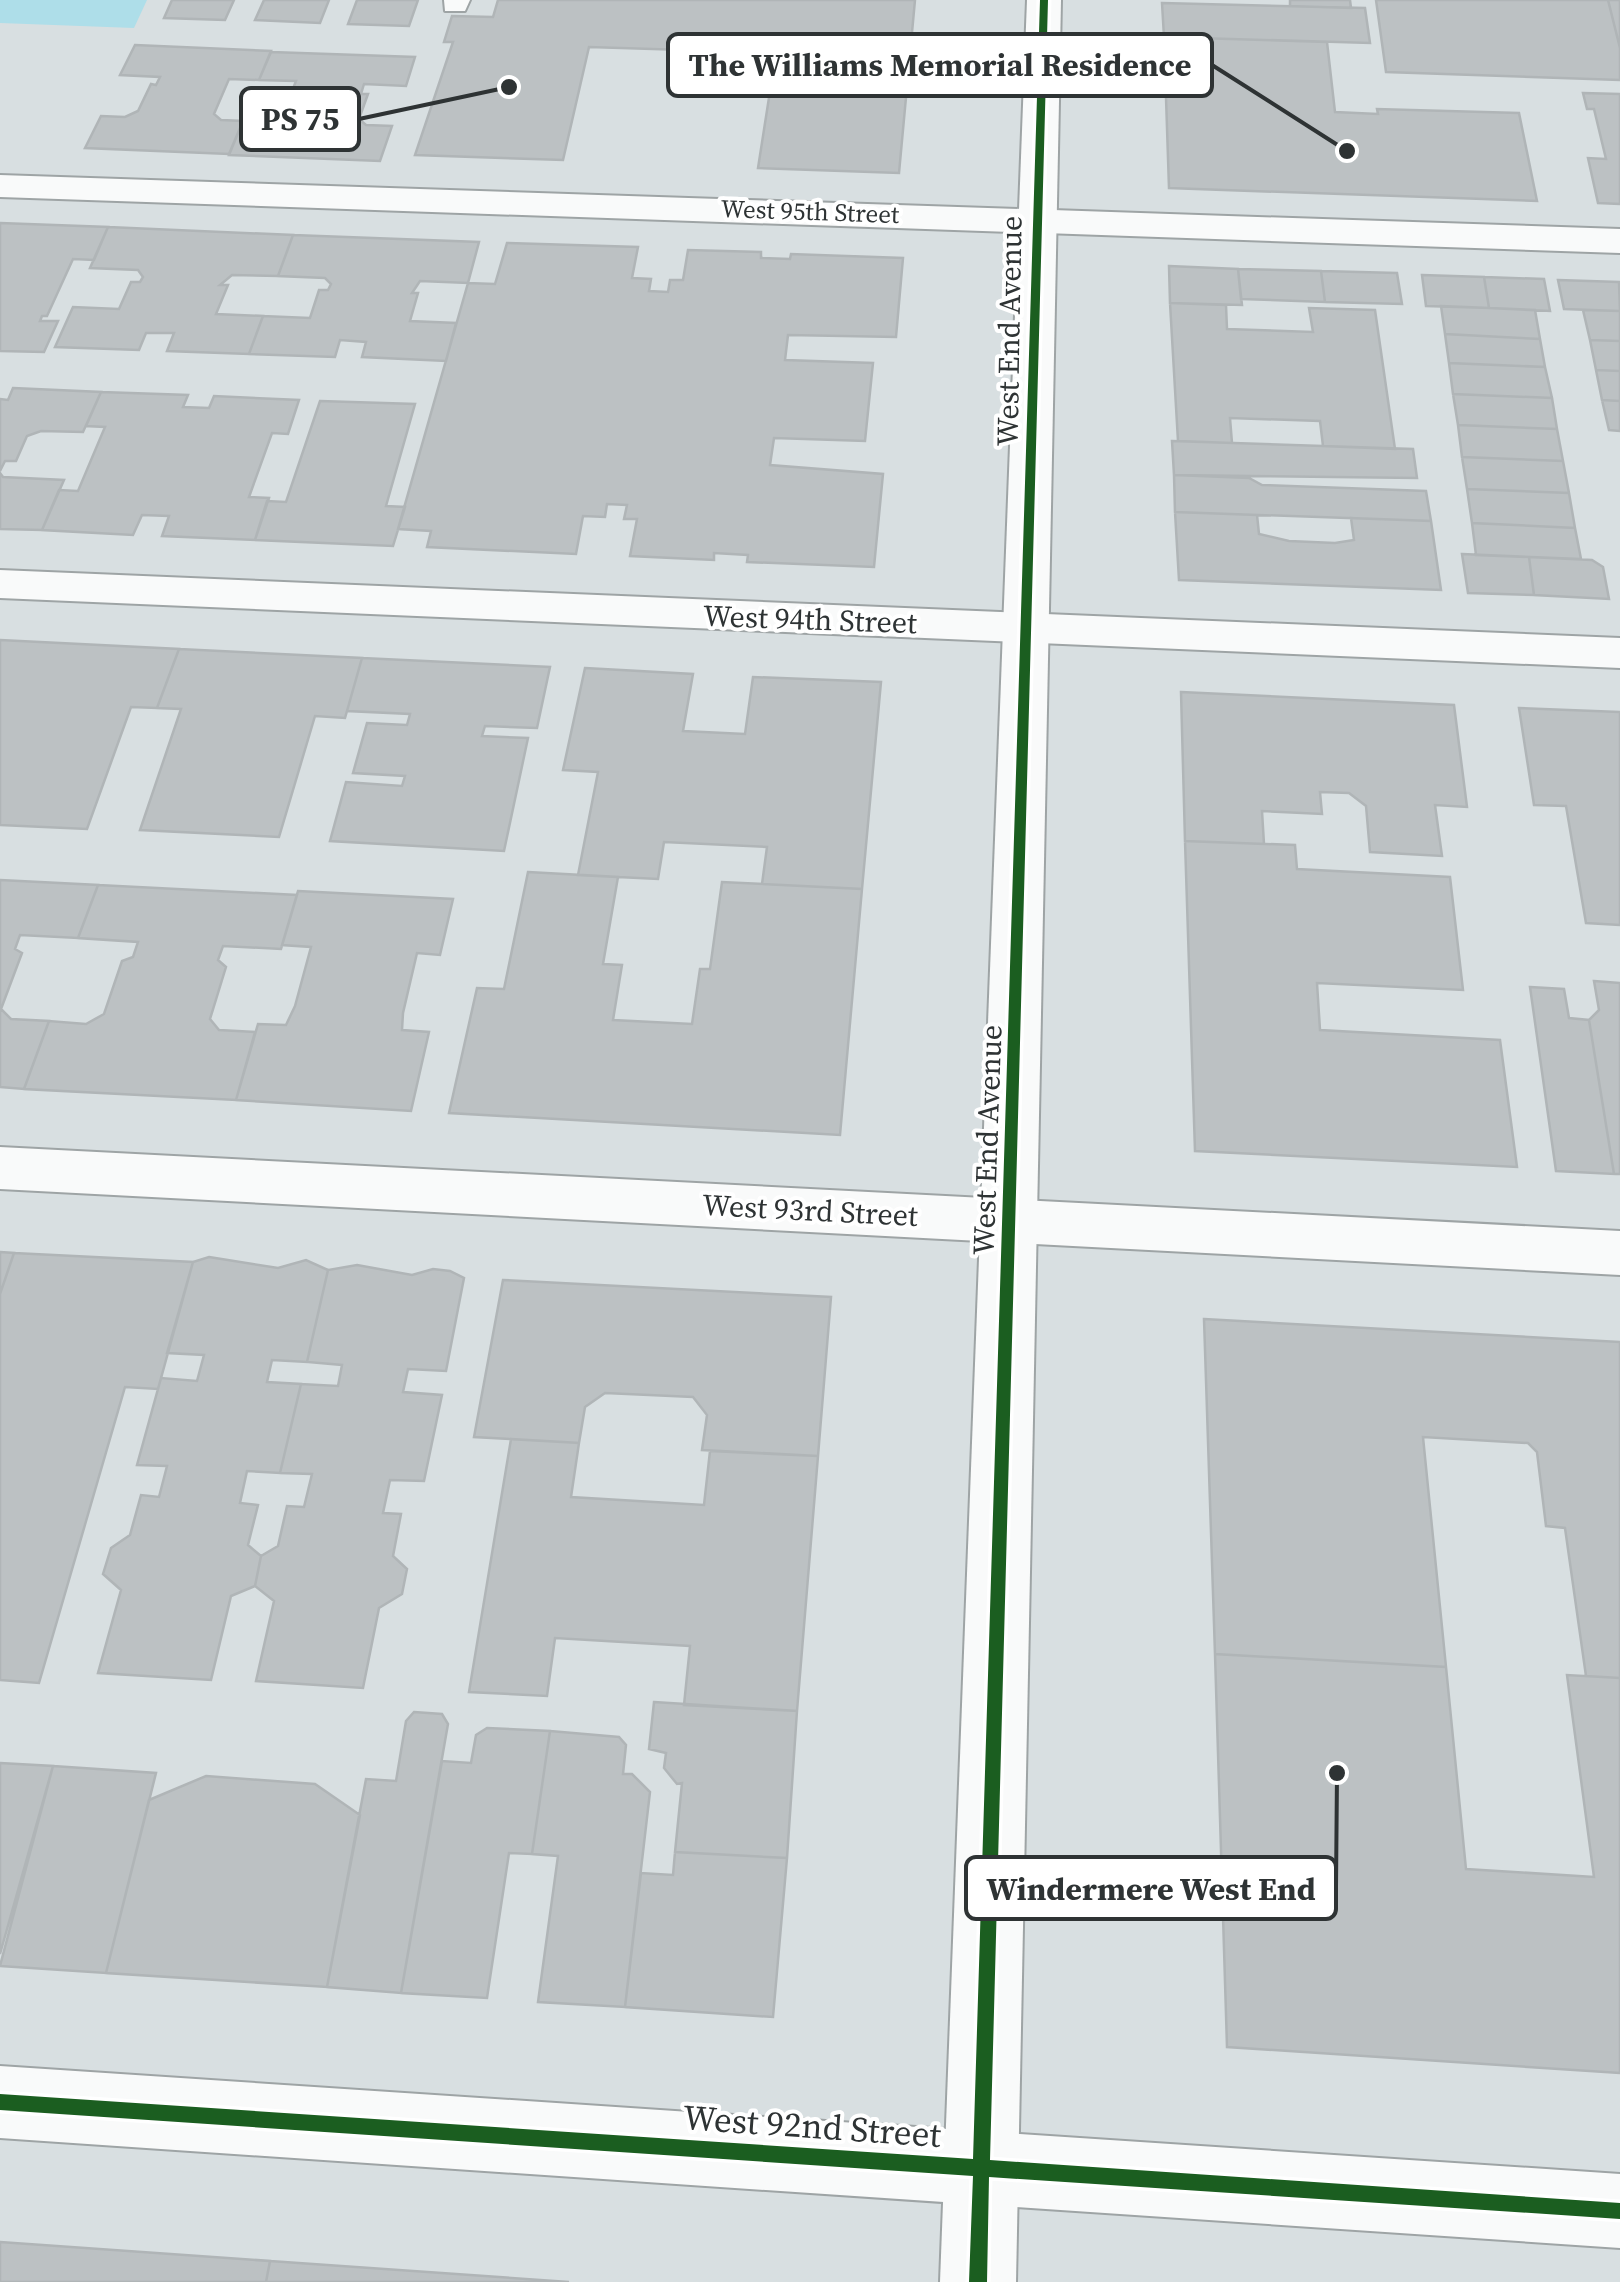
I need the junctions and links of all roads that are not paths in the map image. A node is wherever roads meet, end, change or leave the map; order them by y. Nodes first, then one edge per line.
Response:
1 (1044, 0) edge
2 (0, 186) edge
3 (1037, 218) junction
4 (1620, 241) edge
5 (0, 584) edge
6 (1026, 628) junction
7 (1620, 653) edge
8 (0, 1168) edge
9 (1010, 1220) junction
10 (1620, 1253) edge
11 (0, 2102) edge
12 (982, 2168) junction
13 (1620, 2211) edge
14 (978, 2282) edge

1 - 3 street, West End Avenue
2 - 3 street, West 95th Street
3 - 4 street, West 95th Street
3 - 6 street, West End Avenue
5 - 6 street, West 94th Street
6 - 7 street, West 94th Street
6 - 9 street, West End Avenue
8 - 9 street, West 93rd Street
9 - 10 street, West 93rd Street
9 - 12 street, West End Avenue
11 - 12 street, West 92nd Street
12 - 13 street, West 92nd Street
12 - 14 street, West End Avenue

